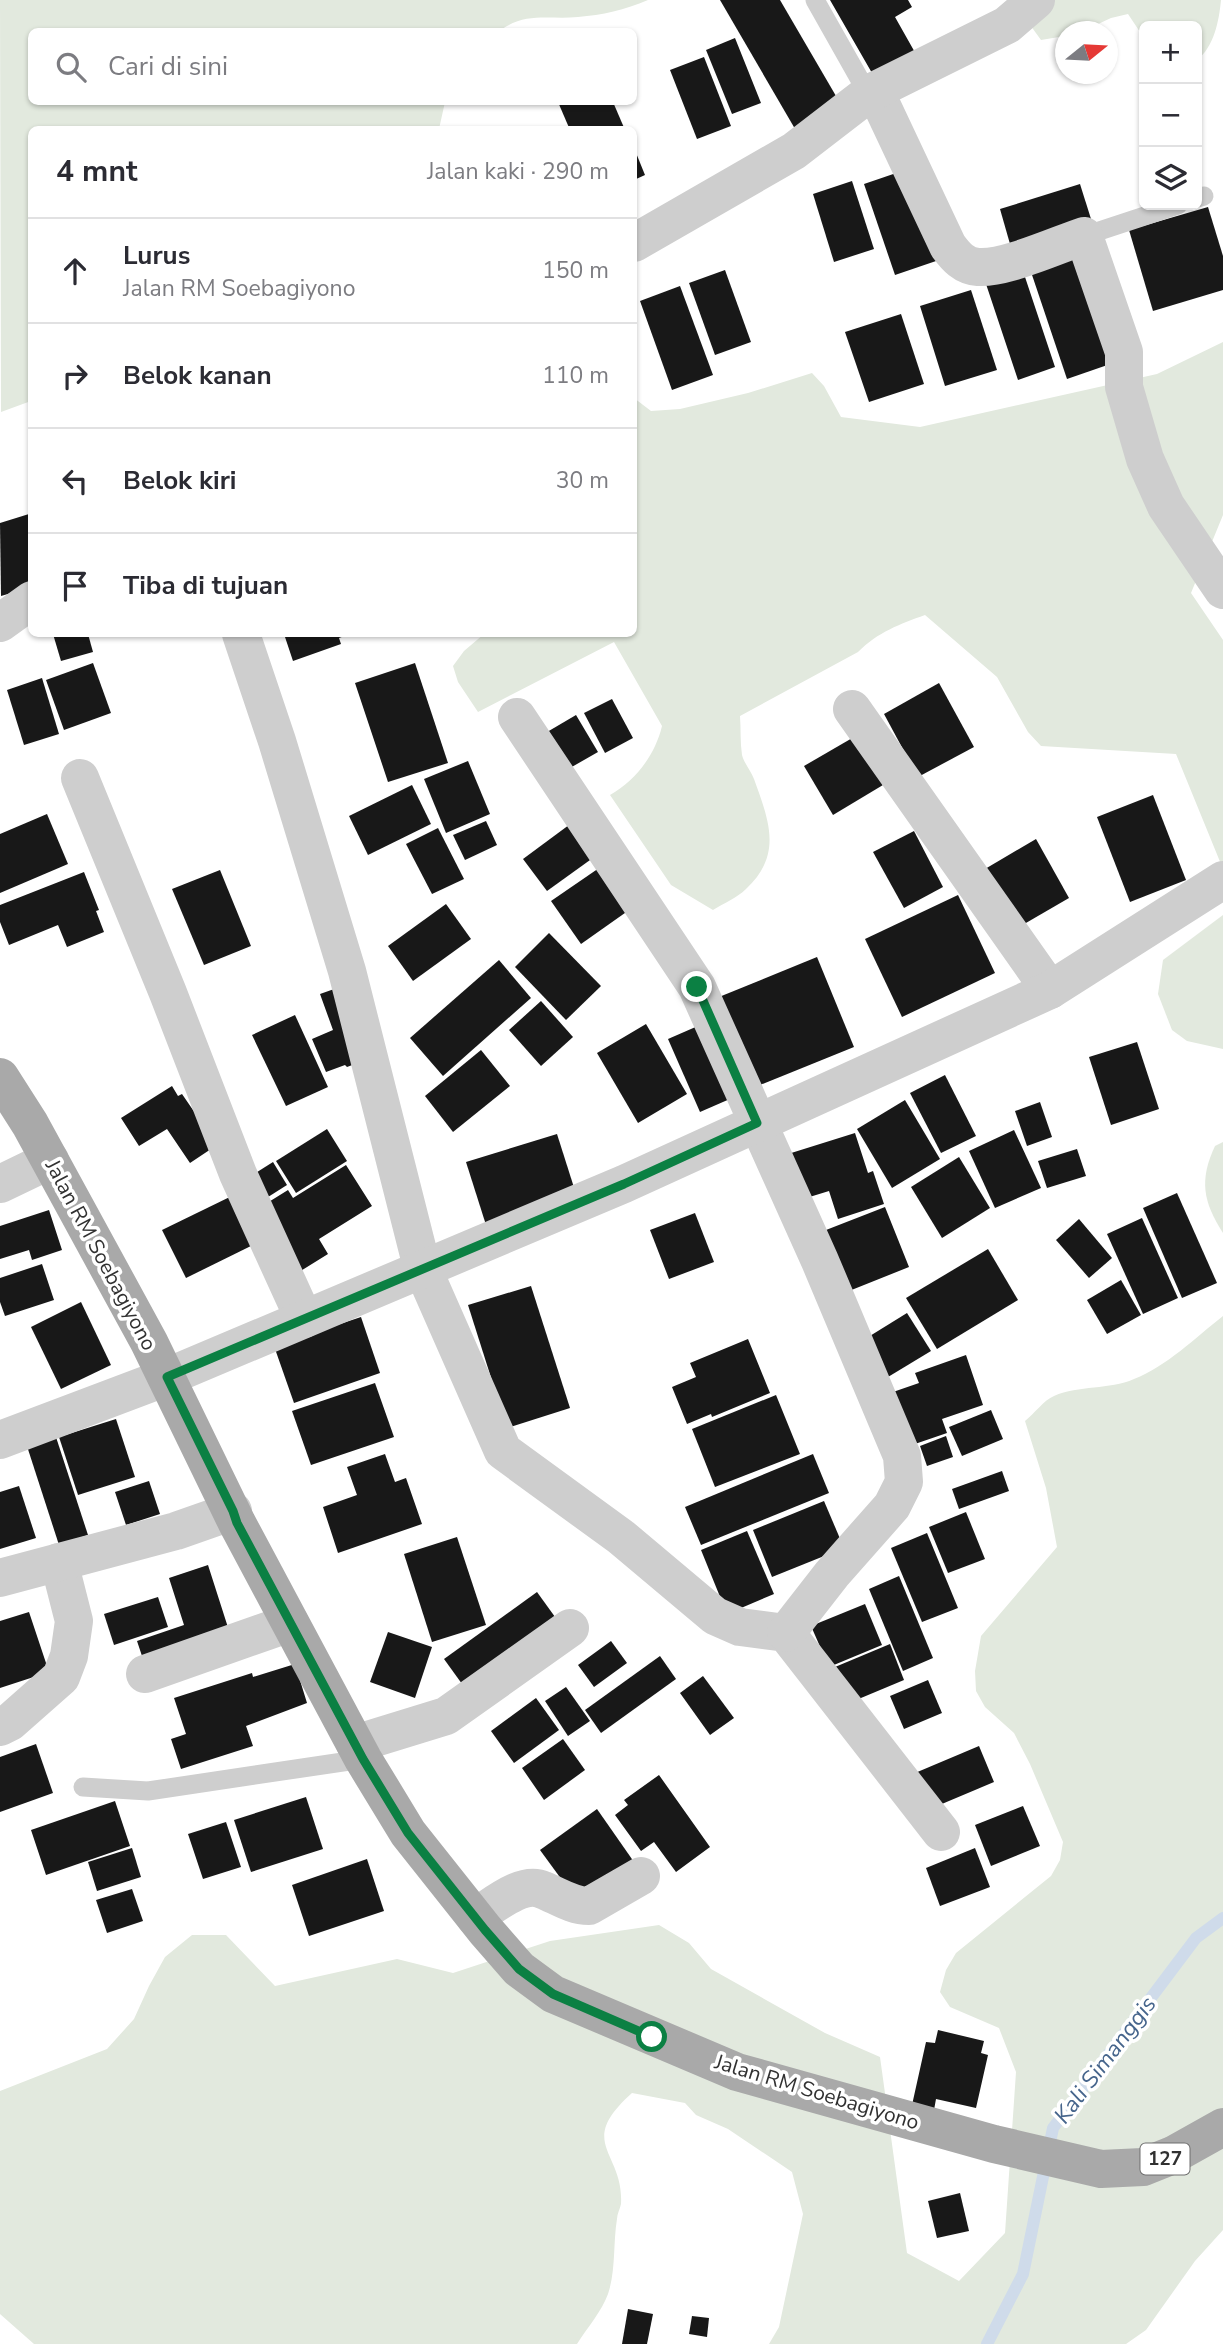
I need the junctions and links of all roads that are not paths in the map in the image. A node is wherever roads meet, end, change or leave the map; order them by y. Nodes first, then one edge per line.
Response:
1 (815, 0) edge
2 (1036, 0) edge
3 (872, 92) junction
4 (1163, 210) edge
5 (1084, 236) junction
6 (637, 241) edge
7 (1223, 590) edge
8 (28, 603) edge
9 (0, 622) edge
10 (242, 637) edge
11 (852, 709) dead end
12 (517, 716) dead end
13 (80, 778) dead end
14 (1223, 880) edge
15 (1050, 990) junction
16 (0, 1077) edge
17 (757, 1123) junction
18 (50, 1160) junction
19 (0, 1184) edge
20 (422, 1267) junction
21 (304, 1319) junction
22 (167, 1377) junction
23 (0, 1440) edge
24 (233, 1511) junction
25 (60, 1562) junction
26 (0, 1578) edge
27 (290, 1623) junction
28 (570, 1628) dead end
29 (786, 1633) junction
30 (145, 1674) dead end
31 (0, 1727) edge
32 (359, 1751) junction
33 (83, 1787) dead end
34 (941, 1832) dead end
35 (641, 1876) dead end
36 (475, 1917) junction
37 (1223, 2127) edge

1 - 3 lane
2 - 3 street
3 - 5 street
3 - 6 street
4 - 5 lane
5 - 7 street
8 - 9 street
10 - 20 street
11 - 15 street
12 - 17 street
13 - 21 street
14 - 15 street
15 - 17 street
16 - 18 main road, Jalan RM Soebagiyono / 127
17 - 20 street
17 - 29 street
18 - 19 street
18 - 22 main road, Jalan RM Soebagiyono / 127
20 - 21 street
20 - 29 street
21 - 22 street
22 - 23 street
22 - 24 main road, Jalan RM Soebagiyono / 127
24 - 25 street
24 - 27 main road, Jalan RM Soebagiyono / 127
25 - 26 street
25 - 31 street
27 - 30 street
27 - 32 main road, Jalan RM Soebagiyono / 127
28 - 32 street
29 - 34 street
32 - 33 lane
32 - 36 main road, Jalan RM Soebagiyono / 127
35 - 36 street
36 - 37 main road, Jalan RM Soebagiyono / 127

